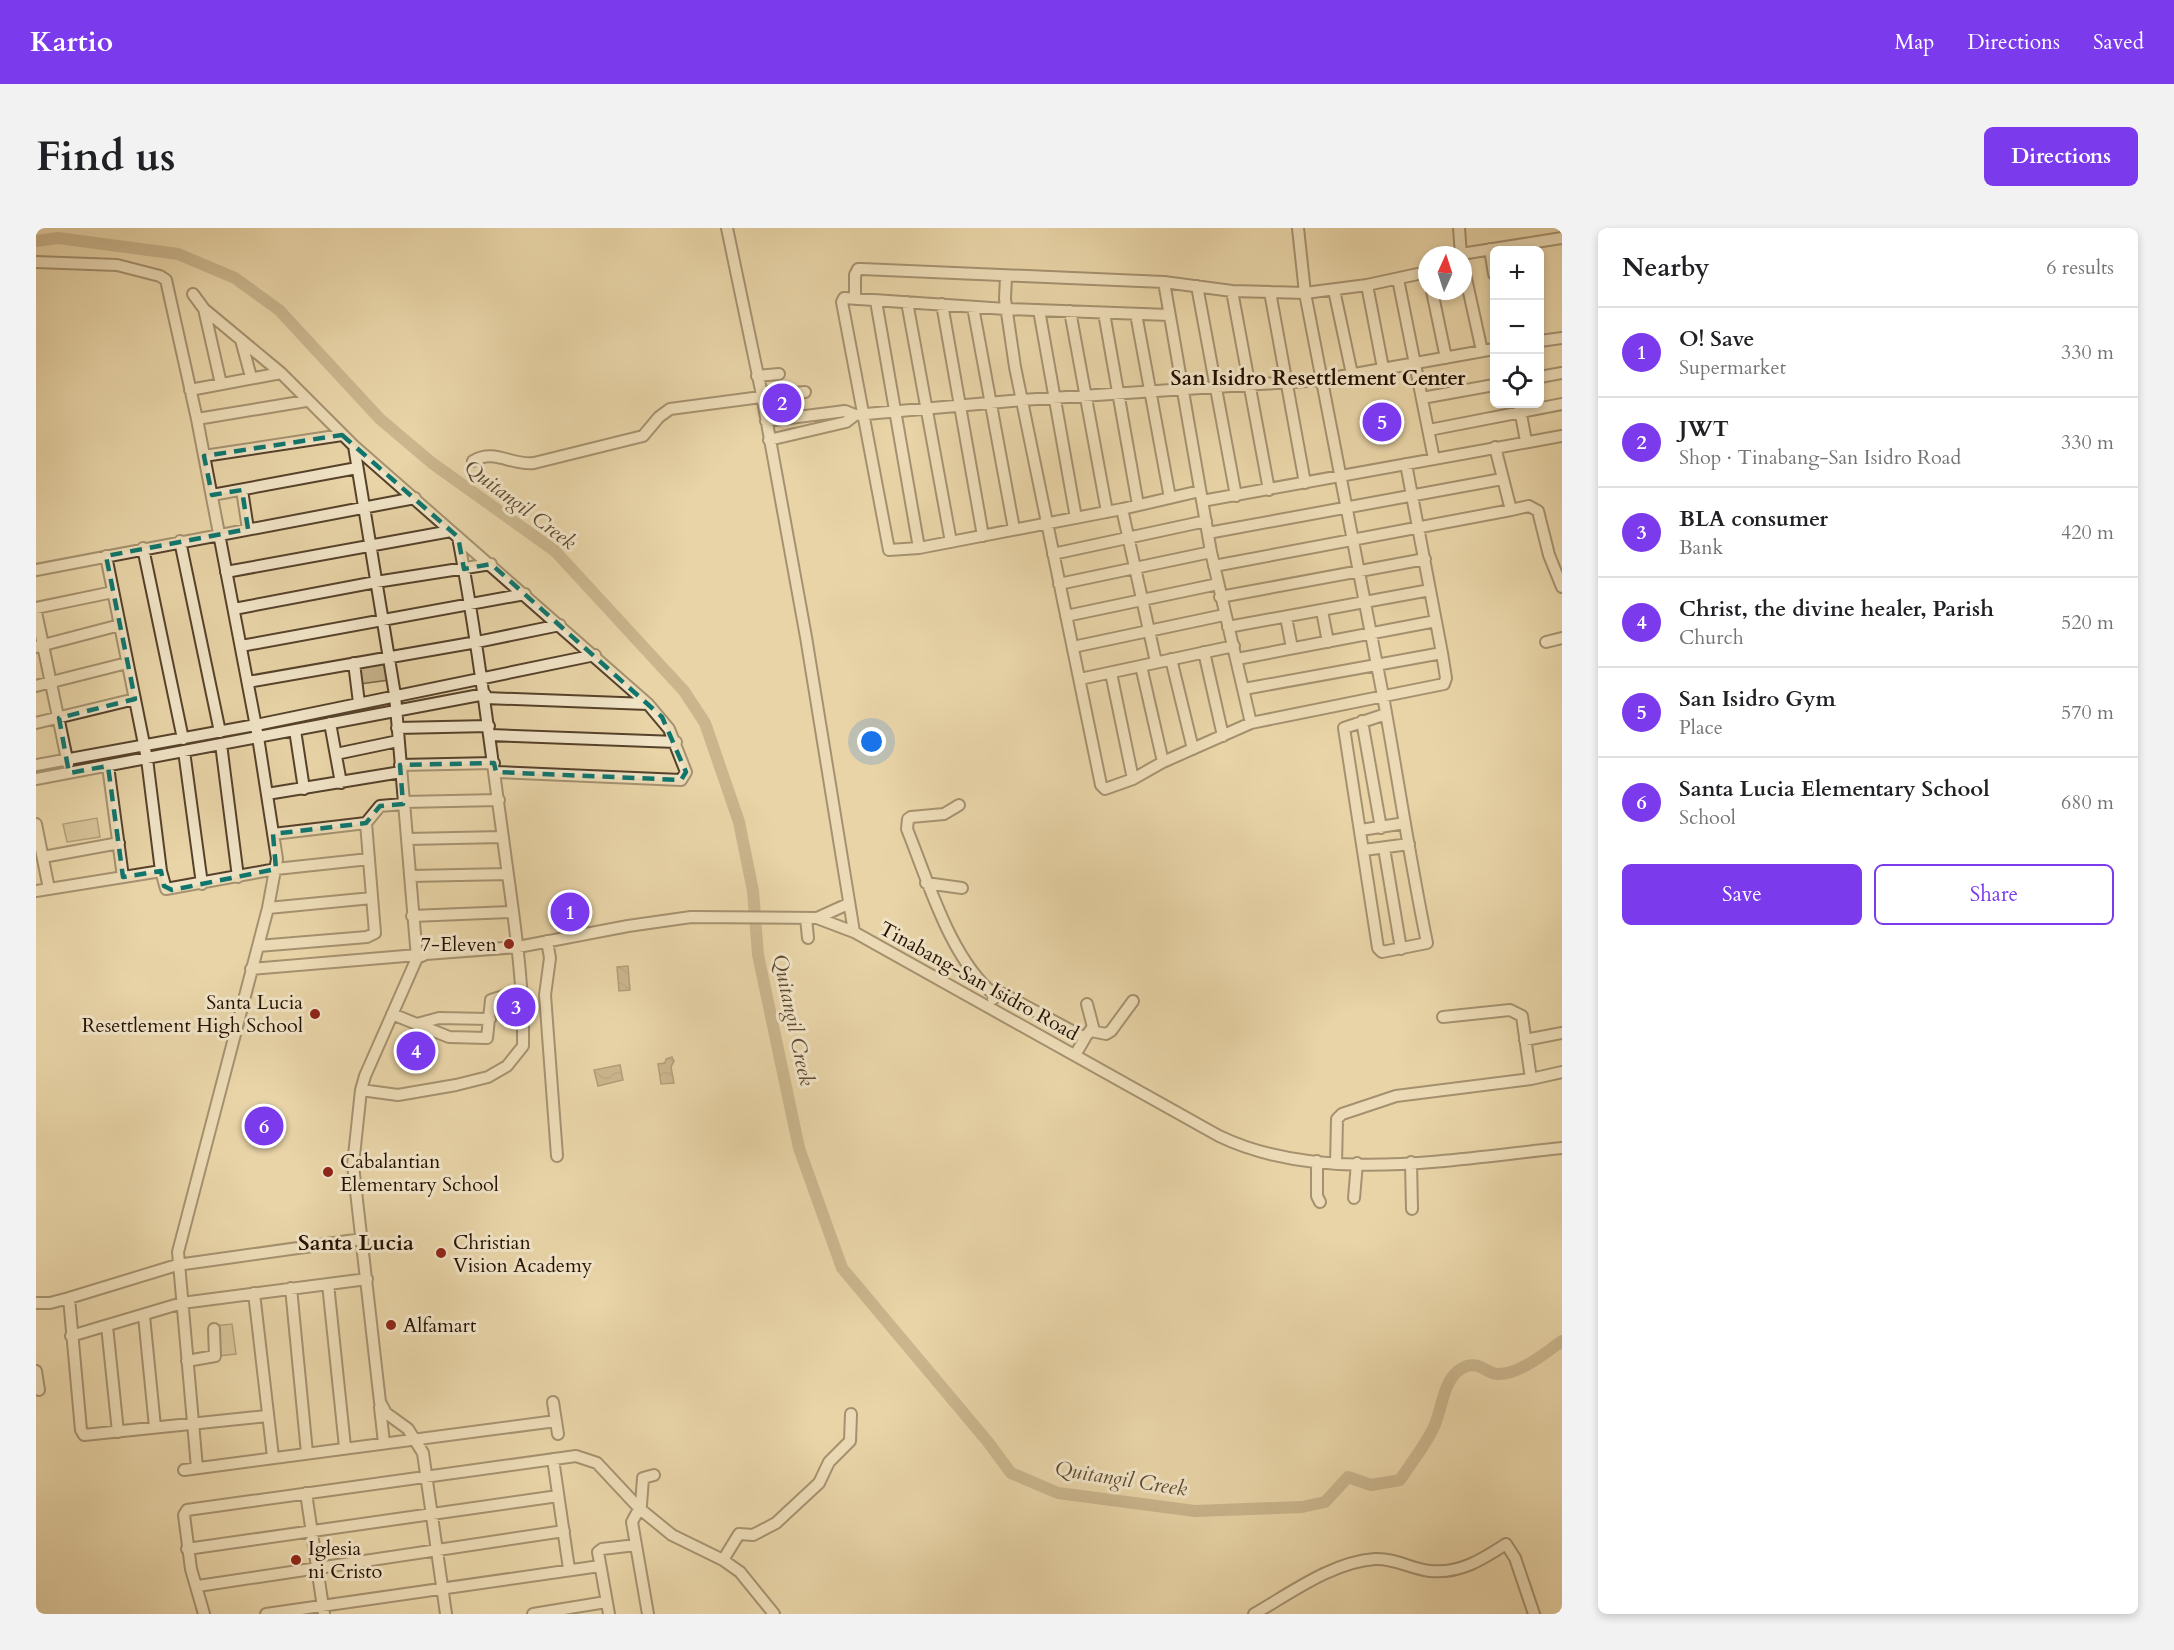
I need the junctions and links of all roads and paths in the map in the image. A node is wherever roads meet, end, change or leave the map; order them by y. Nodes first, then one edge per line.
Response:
1 (727, 228) edge
2 (1299, 228) edge
3 (1459, 228) edge
4 (1562, 238) edge
5 (1460, 246) edge
6 (1530, 246) edge
7 (1490, 249) edge
8 (1472, 252) edge
9 (36, 262) edge
10 (1418, 274) edge
11 (1006, 276) junction
12 (1398, 279) junction
13 (1164, 282) junction
14 (1367, 285) junction
15 (1197, 286) junction
16 (1334, 290) junction
17 (1232, 291) junction
18 (1270, 292) junction
19 (193, 294) dead end
20 (1305, 294) junction
21 (855, 298) junction
22 (1434, 300) edge
23 (1471, 300) edge
24 (876, 301) junction
25 (908, 302) junction
26 (942, 304) junction
27 (973, 307) junction
28 (204, 309) junction
29 (1006, 309) junction
30 (1039, 310) junction
31 (1070, 310) junction
32 (1104, 313) junction
33 (1136, 314) junction
34 (1169, 315) junction
35 (1562, 338) edge
36 (241, 340) junction
37 (1544, 340) edge
38 (1490, 350) edge
39 (1482, 351) junction
40 (1446, 358) junction
41 (1414, 362) junction
42 (1383, 368) junction
43 (281, 373) junction
44 (1562, 373) edge
45 (779, 374) dead end
46 (1352, 374) junction
47 (1544, 375) edge
48 (757, 376) junction
49 (251, 377) junction
50 (1321, 380) junction
51 (1285, 383) junction
52 (220, 384) junction
53 (1248, 386) junction
54 (1490, 386) edge
55 (1216, 388) junction
56 (190, 390) junction
57 (1182, 390) junction
58 (805, 392) dead end
59 (1150, 392) junction
60 (761, 393) junction
61 (1118, 394) junction
62 (1086, 397) junction
63 (1422, 398) junction
64 (1022, 400) junction
65 (1054, 400) junction
66 (306, 401) junction
67 (991, 404) junction
68 (1562, 404) edge
69 (1544, 405) edge
70 (959, 406) junction
71 (926, 408) junction
72 (1516, 408) edge
73 (1520, 408) edge
74 (894, 410) junction
75 (859, 414) junction
76 (197, 419) junction
77 (766, 421) junction
78 (1429, 430) junction
79 (342, 435) junction
80 (1562, 436) edge
81 (769, 440) junction
82 (1526, 441) junction
83 (354, 446) junction
84 (1495, 447) junction
85 (204, 456) junction
86 (1434, 459) junction
87 (473, 461) dead end
88 (1406, 464) junction
89 (357, 468) junction
90 (1342, 477) junction
91 (1502, 479) junction
92 (1305, 483) junction
93 (242, 490) junction
94 (1269, 490) junction
95 (212, 495) junction
96 (1201, 496) junction
97 (1236, 496) junction
98 (1413, 496) junction
99 (415, 498) junction
100 (1170, 498) junction
101 (1138, 505) junction
102 (364, 508) junction
103 (1348, 508) junction
104 (1122, 509) junction
105 (1511, 510) junction
106 (1107, 512) junction
107 (1077, 518) junction
108 (1206, 521) junction
109 (1046, 523) junction
110 (1419, 527) junction
111 (248, 529) junction
112 (1014, 529) junction
113 (1208, 533) junction
114 (219, 534) junction
115 (454, 534) junction
116 (983, 536) junction
117 (1129, 539) junction
118 (1354, 539) junction
119 (180, 541) junction
120 (951, 542) junction
121 (370, 545) junction
122 (143, 548) junction
123 (919, 548) junction
124 (1211, 552) junction
125 (1053, 554) junction
126 (106, 556) junction
127 (1425, 559) junction
128 (491, 564) junction
129 (1214, 566) junction
130 (464, 569) junction
131 (36, 570) edge
132 (1135, 570) junction
133 (1360, 571) junction
134 (226, 572) junction
135 (1559, 574) edge
136 (376, 582) junction
137 (1059, 584) junction
138 (1218, 584) junction
139 (1562, 587) edge
140 (1430, 590) junction
141 (113, 592) junction
142 (525, 594) junction
143 (1220, 597) junction
144 (1142, 601) junction
145 (1365, 602) junction
146 (470, 604) junction
147 (234, 609) junction
148 (36, 610) edge
149 (1322, 611) junction
150 (1224, 615) junction
151 (1066, 616) junction
152 (1286, 617) junction
153 (382, 619) junction
154 (1436, 621) junction
155 (560, 625) junction
156 (120, 626) junction
157 (1228, 627) junction
158 (1149, 633) junction
159 (1371, 634) junction
160 (1562, 638) edge
161 (477, 642) junction
162 (1328, 642) junction
163 (1546, 642) dead end
164 (240, 646) junction
165 (1234, 646) junction
166 (39, 647) edge
167 (1073, 647) junction
168 (1292, 648) junction
169 (1204, 652) junction
170 (1442, 653) junction
171 (595, 655) junction
172 (388, 658) junction
173 (1171, 659) junction
174 (1237, 659) junction
175 (1156, 662) junction
176 (128, 663) junction
177 (354, 663) junction
178 (1377, 665) junction
179 (1141, 666) junction
180 (1111, 673) junction
181 (1080, 679) junction
182 (483, 680) junction
183 (248, 682) junction
184 (51, 683) junction
185 (36, 686) edge
186 (1244, 689) junction
187 (396, 695) junction
188 (485, 696) junction
189 (1383, 696) junction
190 (135, 699) junction
191 (359, 703) junction
192 (648, 704) junction
193 (397, 709) junction
194 (1386, 714) junction
195 (59, 718) junction
196 (1362, 722) junction
197 (36, 723) edge
198 (330, 723) junction
199 (1251, 723) junction
200 (256, 725) junction
201 (397, 728) junction
202 (295, 730) junction
203 (490, 730) junction
204 (220, 732) junction
205 (1223, 736) junction
206 (258, 737) junction
207 (183, 739) junction
208 (398, 741) junction
209 (676, 742) junction
210 (221, 744) junction
211 (145, 746) junction
212 (1193, 749) junction
213 (184, 751) junction
214 (336, 754) junction
215 (67, 759) junction
216 (147, 759) junction
217 (1163, 762) junction
218 (36, 765) edge
219 (108, 766) junction
220 (400, 768) junction
221 (495, 768) junction
222 (69, 773) junction
223 (36, 779) edge
224 (1133, 779) junction
225 (341, 783) junction
226 (304, 789) junction
227 (267, 794) junction
228 (499, 800) junction
229 (403, 803) junction
230 (959, 805) dead end
231 (366, 823) junction
232 (1405, 823) junction
233 (36, 824) edge
234 (1381, 828) junction
235 (1361, 830) junction
236 (273, 834) junction
237 (503, 837) junction
238 (407, 839) junction
239 (119, 843) junction
240 (1408, 844) junction
241 (1384, 848) junction
242 (1364, 850) junction
243 (43, 857) junction
244 (369, 859) junction
245 (276, 869) junction
246 (161, 872) junction
247 (508, 874) junction
248 (410, 876) junction
249 (123, 877) junction
250 (238, 877) junction
251 (926, 883) junction
252 (202, 884) junction
253 (962, 888) dead end
254 (50, 889) junction
255 (36, 891) edge
256 (372, 898) junction
257 (848, 904) junction
258 (267, 908) junction
259 (513, 912) junction
260 (412, 916) junction
261 (811, 918) junction
262 (854, 932) junction
263 (808, 938) dead end
264 (547, 941) junction
265 (258, 946) junction
266 (518, 947) junction
267 (1401, 949) junction
268 (417, 957) junction
269 (251, 969) junction
270 (522, 990) junction
271 (996, 996) junction
272 (1133, 1001) dead end
273 (1087, 1004) dead end
274 (988, 1007) junction
275 (392, 1014) junction
276 (1443, 1017) dead end
277 (490, 1019) junction
278 (417, 1024) junction
279 (1562, 1033) edge
280 (1088, 1034) junction
281 (1525, 1040) junction
282 (1075, 1055) junction
283 (1562, 1072) edge
284 (1531, 1079) junction
285 (361, 1090) junction
286 (1562, 1148) edge
287 (557, 1156) dead end
288 (1317, 1161) junction
289 (1411, 1162) junction
290 (1357, 1163) junction
291 (1336, 1164) junction
292 (1354, 1198) dead end
293 (1320, 1202) dead end
294 (1412, 1209) dead end
295 (362, 1239) junction
296 (177, 1265) junction
297 (367, 1279) junction
298 (328, 1284) junction
299 (291, 1288) junction
300 (254, 1293) junction
301 (69, 1298) junction
302 (36, 1303) edge
303 (50, 1303) junction
304 (182, 1303) junction
305 (36, 1312) edge
306 (144, 1316) junction
307 (107, 1326) junction
308 (214, 1329) dead end
309 (71, 1336) junction
310 (187, 1361) junction
311 (36, 1371) edge
312 (39, 1390) dead end
313 (380, 1402) junction
314 (553, 1402) dead end
315 (851, 1414) dead end
316 (267, 1416) junction
317 (556, 1421) junction
318 (192, 1424) junction
319 (155, 1427) junction
320 (118, 1432) junction
321 (558, 1434) dead end
322 (414, 1438) junction
323 (384, 1443) junction
324 (345, 1447) junction
325 (307, 1453) junction
326 (273, 1457) junction
327 (553, 1459) junction
328 (197, 1468) junction
329 (184, 1470) dead end
330 (654, 1475) dead end
331 (426, 1477) junction
332 (306, 1493) junction
333 (558, 1496) junction
334 (640, 1509) junction
335 (432, 1514) junction
336 (311, 1530) junction
337 (564, 1531) junction
338 (636, 1545) junction
339 (187, 1549) junction
340 (437, 1551) junction
341 (723, 1560) junction
342 (600, 1566) junction
343 (316, 1567) junction
344 (569, 1569) junction
345 (198, 1586) junction
346 (442, 1588) junction
347 (606, 1602) junction
348 (323, 1610) edge
349 (204, 1614) edge
350 (267, 1614) edge
351 (446, 1614) edge
352 (533, 1614) edge
353 (609, 1614) edge
354 (648, 1614) edge
355 (774, 1614) edge
356 (1254, 1614) edge
357 (1534, 1614) edge

1 - 48 street, Tinabang-San Isidro Road
2 - 20 street
3 - 5 street
4 - 6 street
7 - 8 street
9 - 56 street
10 - 12 street
11 - 13 street
11 - 21 street
11 - 29 street
12 - 14 street
12 - 41 street
13 - 15 street
13 - 34 street
14 - 16 street
14 - 42 street
15 - 17 street
15 - 55 street
16 - 20 street
16 - 46 street
17 - 18 street
17 - 53 street
18 - 20 street
18 - 51 street
19 - 28 street
20 - 50 street
21 - 24 street
21 - 75 street
22 - 40 street
23 - 39 street
24 - 25 street
24 - 74 street
25 - 26 street
25 - 71 street
26 - 27 street
26 - 70 street
27 - 29 street
27 - 67 street
28 - 36 street
28 - 52 street
29 - 30 street
29 - 64 street
30 - 31 street
30 - 65 street
31 - 32 street
31 - 62 street
32 - 33 street
32 - 61 street
33 - 34 street
33 - 59 street
34 - 57 street
35 - 37 street
36 - 43 street
36 - 49 street
38 - 39 street
39 - 40 street
40 - 41 street
41 - 42 street
41 - 63 street
42 - 46 street
43 - 49 street
43 - 66 street
44 - 47 street
45 - 48 street
46 - 50 street
48 - 60 street, Tinabang-San Isidro Road
49 - 52 street
50 - 51 street
50 - 90 street
51 - 53 street
51 - 92 street
52 - 56 street
53 - 55 street
53 - 94 street
54 - 63 street
55 - 57 street
55 - 97 street
56 - 76 street
57 - 59 street
57 - 96 street
58 - 60 street
59 - 61 street
59 - 100 street
60 - 77 street, Tinabang-San Isidro Road
60 - 87 street
61 - 62 street
61 - 101 street
62 - 65 street
62 - 106 street
63 - 78 street
64 - 65 street
64 - 67 street
64 - 109 street
65 - 107 street
66 - 76 street
66 - 79 street
67 - 70 street
67 - 112 street
68 - 69 street
70 - 71 street
70 - 116 street
71 - 74 street
71 - 120 street
72 - 78 street
73 - 82 street
74 - 75 street
74 - 123 street
75 - 77 street
75 - 81 street
75 - 123 street
76 - 85 street
77 - 81 street, Tinabang-San Isidro Road
78 - 86 street
79 - 83 street
79 - 85 street
80 - 82 street
81 - 257 street, Tinabang-San Isidro Road
82 - 84 street
83 - 89 street
83 - 99 street
84 - 86 street
84 - 91 street
85 - 95 street
86 - 88 street
88 - 90 street
88 - 98 street
89 - 93 street
89 - 102 street
90 - 92 street
90 - 103 street
91 - 98 street
91 - 105 street
92 - 94 street
93 - 95 street
93 - 111 street
94 - 97 street
95 - 114 street
96 - 97 street
96 - 100 street
96 - 108 street
98 - 103 street
98 - 110 street
99 - 102 street
99 - 115 street
100 - 101 street
101 - 104 street
102 - 111 street
102 - 121 street
103 - 113 street
103 - 118 street
104 - 106 street
104 - 117 street
105 - 110 street
105 - 135 street
106 - 107 street
107 - 109 street
108 - 113 street
108 - 117 street
109 - 112 street
109 - 125 street
110 - 118 street
110 - 127 street
111 - 114 street
112 - 116 street
113 - 124 street
114 - 119 street
114 - 134 street
115 - 121 street
115 - 128 street
115 - 130 street
116 - 120 street
117 - 125 street
117 - 132 street
118 - 129 street
118 - 133 street
119 - 122 street
119 - 204 street
120 - 123 street
121 - 134 street
121 - 136 street
122 - 126 street
122 - 207 street
124 - 129 street
124 - 132 street
125 - 137 street
126 - 131 street
126 - 141 street
127 - 133 street
127 - 140 street
128 - 130 street
128 - 142 street
129 - 138 street
130 - 136 street
130 - 146 street
132 - 137 street
132 - 144 street
133 - 143 street
133 - 145 street
134 - 147 street
135 - 139 street
136 - 147 street
136 - 153 street
137 - 151 street
138 - 143 street
138 - 144 street
140 - 145 street
140 - 154 street
141 - 148 street
141 - 156 street
142 - 146 street
142 - 155 street
143 - 150 street
144 - 151 street
144 - 158 street
145 - 149 street
145 - 159 street
146 - 153 street
146 - 161 street
147 - 164 street
148 - 166 street
149 - 152 street
149 - 162 street
150 - 157 street
150 - 158 street
151 - 167 street
152 - 157 street
152 - 168 street
153 - 164 street
153 - 172 street
154 - 159 street
154 - 170 street
155 - 161 street
155 - 171 street
156 - 166 street
156 - 176 street
157 - 165 street
158 - 167 street
158 - 175 street
159 - 162 street
159 - 178 street
160 - 163 street
161 - 172 street
161 - 182 street
162 - 168 street
164 - 183 street
165 - 169 street
165 - 174 street
166 - 184 street
167 - 181 street
168 - 174 street
169 - 173 street
169 - 205 street
170 - 178 street
170 - 189 street
171 - 182 street
171 - 192 street
172 - 177 street
172 - 187 street
173 - 175 street
173 - 212 street
174 - 186 street
175 - 179 street
176 - 184 street
176 - 190 street
177 - 183 street
177 - 191 street
178 - 186 street
178 - 189 street
179 - 180 street
179 - 217 street
180 - 181 street
180 - 224 street
181 - 224 street
182 - 187 street
182 - 188 street
183 - 200 street
184 - 185 street
184 - 195 street
186 - 199 street
187 - 191 street
187 - 193 street
188 - 192 street
188 - 193 street
188 - 203 street
189 - 194 street
189 - 199 street
190 - 195 street
190 - 211 street
191 - 200 street
192 - 209 street
193 - 198 street
193 - 201 street
194 - 196 street
194 - 232 street
195 - 197 street
195 - 215 street
196 - 234 street
196 - 235 street
198 - 202 street
198 - 214 street
199 - 205 street
200 - 204 street
200 - 206 street
201 - 203 street
201 - 208 street
202 - 206 street
202 - 226 street
203 - 209 street
203 - 221 street
204 - 207 street
205 - 212 street
206 - 210 street
206 - 227 street
207 - 211 street
208 - 214 street
208 - 220 street
209 - 221 street
210 - 213 street
210 - 250 street
211 - 215 street
211 - 216 street
212 - 217 street
213 - 216 street
213 - 252 street
214 - 225 street
215 - 218 street
215 - 222 street
216 - 219 street
216 - 246 street
217 - 224 street
219 - 222 street
219 - 239 street
220 - 221 street
220 - 225 street
220 - 229 street
221 - 228 street
222 - 223 street
225 - 226 street
226 - 227 street
227 - 236 street
228 - 229 street
228 - 237 street
229 - 231 street
229 - 238 street
230 - 251 street
231 - 236 street
231 - 244 street
232 - 234 street
232 - 240 street
233 - 243 street
234 - 235 street
235 - 242 street
236 - 245 street
237 - 238 street
237 - 247 street
238 - 248 street
239 - 243 street
239 - 249 street
240 - 241 street
240 - 267 street
241 - 242 street
241 - 267 street
242 - 267 street
243 - 254 street
244 - 245 street
244 - 256 street
245 - 250 street
245 - 258 street
246 - 249 street
246 - 252 street
247 - 248 street
247 - 259 street
248 - 260 street
249 - 254 street
250 - 252 street
251 - 253 street
251 - 271 street
254 - 255 street
256 - 258 street
256 - 265 street
257 - 261 street
257 - 262 street, Tinabang-San Isidro Road
258 - 265 street
259 - 260 street
259 - 266 street
260 - 268 street
261 - 262 street
261 - 263 street
261 - 264 street
262 - 274 street, Tinabang-San Isidro Road
264 - 266 street
264 - 287 street
265 - 269 street
266 - 268 street
266 - 270 street
268 - 269 street
268 - 275 street
269 - 296 street
270 - 277 street
270 - 285 street
271 - 274 street
271 - 280 street
272 - 280 street
273 - 280 street
274 - 282 street, Tinabang-San Isidro Road
275 - 278 street
275 - 285 street
276 - 281 street
277 - 278 street
277 - 278 street
279 - 281 street
280 - 282 street
281 - 284 street
282 - 288 street, Tinabang-San Isidro Road
283 - 284 street
284 - 291 street
285 - 295 street
286 - 289 street, Tinabang-San Isidro Road
288 - 291 street, Tinabang-San Isidro Road
288 - 293 street
289 - 290 street, Tinabang-San Isidro Road
289 - 294 street
290 - 291 street, Tinabang-San Isidro Road
290 - 292 street
295 - 296 street
295 - 297 street
296 - 301 street
296 - 304 street
297 - 298 street
297 - 313 street
298 - 299 street
298 - 324 street
299 - 300 street
299 - 325 street
300 - 304 street
300 - 316 street
301 - 303 street
301 - 309 street
302 - 303 street
303 - 305 street
304 - 306 street
304 - 310 street
306 - 307 street
306 - 319 street
307 - 309 street
307 - 320 street
308 - 310 street
309 - 320 street
310 - 318 street
311 - 312 street
313 - 322 street
313 - 323 street
314 - 317 street
315 - 341 street
316 - 318 street
316 - 326 street
317 - 321 street
317 - 322 street
318 - 319 street
318 - 328 street
319 - 320 street
322 - 323 street
322 - 331 street
323 - 324 street
324 - 325 street
325 - 326 street
326 - 328 street
327 - 331 street
327 - 333 street
327 - 334 street
328 - 329 street
330 - 334 street
331 - 332 street
331 - 335 street
332 - 336 street
332 - 339 street
333 - 335 street
333 - 337 street
334 - 338 street
334 - 341 street
335 - 336 street
335 - 340 street
336 - 339 street
336 - 343 street
337 - 340 street
337 - 344 street
338 - 342 street
338 - 354 street
339 - 345 street
340 - 343 street
340 - 346 street
341 - 355 street
342 - 344 street
342 - 347 street
343 - 345 street
343 - 348 street
344 - 346 street
345 - 349 street
346 - 348 street
346 - 351 street
347 - 352 street
347 - 353 street
348 - 350 street
356 - 357 street

